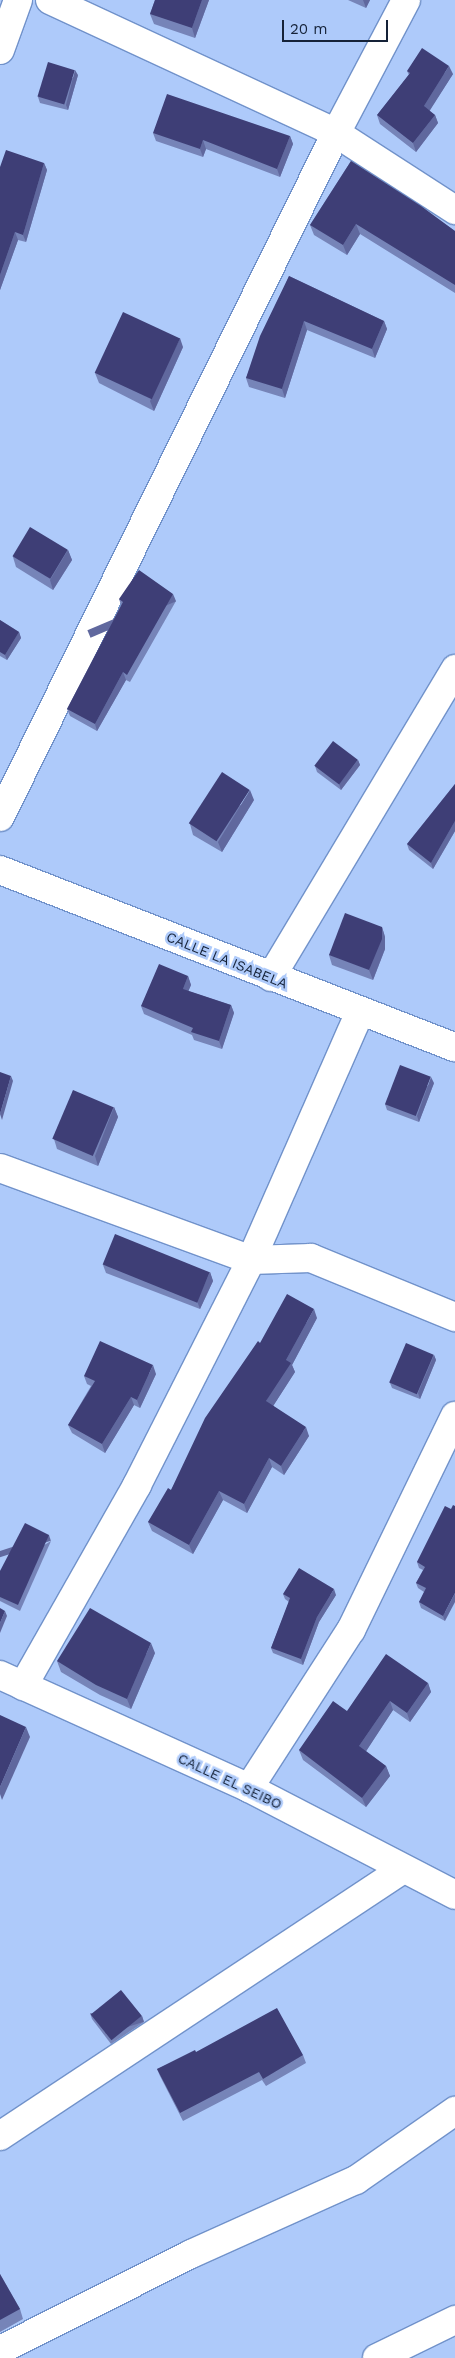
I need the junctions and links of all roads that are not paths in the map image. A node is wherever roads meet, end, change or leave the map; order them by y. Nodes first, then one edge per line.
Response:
1 (18, 0) edge
2 (50, 0) edge
3 (406, 0) edge
4 (0, 50) edge
5 (336, 133) junction
6 (455, 210) edge
7 (455, 669) edge
8 (0, 817) edge
9 (0, 870) edge
10 (271, 977) junction
11 (360, 1012) junction
12 (455, 1047) edge
13 (0, 1168) edge
14 (251, 1260) junction
15 (455, 1317) edge
16 (455, 1416) edge
17 (12, 1681) edge
18 (249, 1788) junction
19 (403, 1869) junction
20 (455, 1895) edge
21 (455, 2111) edge
22 (0, 2136) edge
23 (455, 2320) edge
24 (0, 2350) edge
25 (377, 2358) edge

1 - 4 street
2 - 5 street
3 - 5 street
5 - 6 street
5 - 8 street
7 - 10 street
9 - 10 street, CALLE LA ISABELA
10 - 11 street, CALLE LA ISABELA
11 - 12 street, CALLE LA ISABELA
11 - 14 street
13 - 14 street
14 - 15 street
14 - 17 street
16 - 18 street
17 - 18 street, CALLE EL SEIBO
18 - 19 street, CALLE EL SEIBO
19 - 20 street, CALLE EL SEIBO
19 - 22 street
21 - 24 street
23 - 25 street

